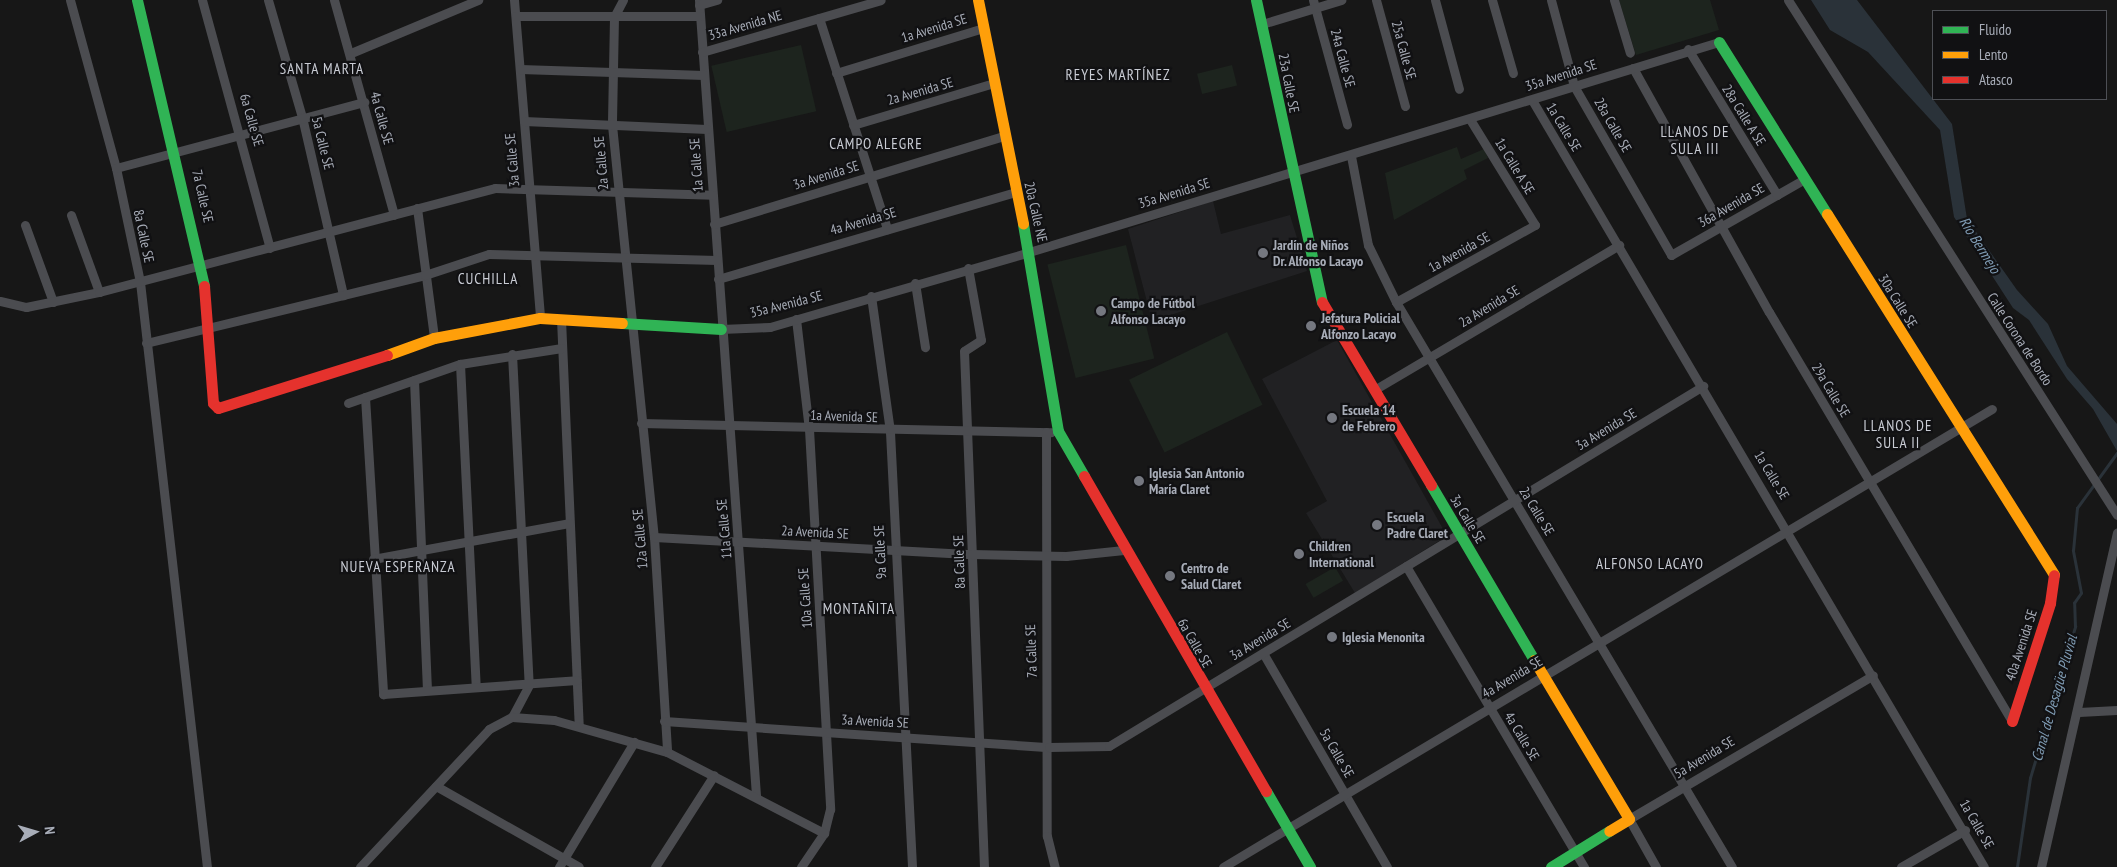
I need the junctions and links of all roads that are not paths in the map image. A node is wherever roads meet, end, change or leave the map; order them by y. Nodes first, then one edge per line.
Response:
1 (70, 0) edge
2 (138, 0) edge
3 (202, 0) edge
4 (268, 0) edge
5 (334, 0) edge
6 (478, 0) edge
7 (514, 0) edge
8 (623, 0) edge
9 (717, 0) edge
10 (881, 0) edge
11 (978, 0) edge
12 (1256, 0) edge
13 (1341, 0) edge
14 (1376, 0) edge
15 (1435, 0) edge
16 (1492, 0) edge
17 (1551, 0) edge
18 (1614, 0) edge
19 (1788, 0) edge
20 (699, 2) edge
21 (1314, 4) edge
22 (516, 16) junction
23 (700, 16) junction
24 (614, 17) junction
25 (819, 18) junction
26 (1262, 24) junction
27 (983, 28) junction
28 (1719, 42) joint
29 (1688, 49) junction
30 (702, 52) junction
31 (351, 53) junction
32 (1630, 53) dead end
33 (1633, 68) junction
34 (520, 69) junction
35 (610, 71) junction
36 (1513, 72) dead end
37 (836, 73) junction
38 (704, 75) junction
39 (994, 83) junction
40 (1574, 86) junction
41 (1460, 90) dead end
42 (1532, 100) junction
43 (364, 102) junction
44 (1404, 106) dead end
45 (302, 117) junction
46 (524, 121) junction
47 (1471, 121) junction
48 (1347, 124) dead end
49 (612, 125) junction
50 (853, 125) junction
51 (707, 129) junction
52 (240, 133) junction
53 (1004, 136) junction
54 (177, 150) junction
55 (1351, 156) junction
56 (116, 168) junction
57 (1291, 173) junction
58 (870, 176) junction
59 (1805, 179) junction
60 (530, 187) junction
61 (1016, 192) junction
62 (618, 193) junction
63 (712, 195) junction
64 (1777, 195) junction
65 (416, 208) junction
66 (71, 215) dead end
67 (394, 215) junction
68 (714, 224) junction
69 (25, 225) dead end
70 (1534, 225) joint
71 (1721, 227) junction
72 (887, 228) junction
73 (331, 231) junction
74 (1619, 245) junction
75 (270, 248) junction
76 (1029, 252) junction
77 (535, 253) junction
78 (1671, 255) joint
79 (624, 258) junction
80 (717, 260) junction
81 (203, 266) junction
82 (968, 268) junction
83 (425, 275) junction
84 (718, 279) junction
85 (140, 282) junction
86 (915, 283) junction
87 (99, 292) junction
88 (343, 295) junction
89 (871, 296) junction
90 (0, 301) edge
91 (53, 302) junction
92 (1396, 302) junction
93 (540, 318) junction
94 (562, 319) junction
95 (796, 319) junction
96 (630, 325) junction
97 (721, 329) junction
98 (210, 330) junction
99 (434, 338) junction
100 (146, 343) junction
101 (925, 347) dead end
102 (562, 348) junction
103 (512, 354) junction
104 (1428, 359) junction
105 (460, 364) junction
106 (414, 380) junction
107 (1703, 386) junction
108 (1374, 390) junction
109 (365, 397) junction
110 (213, 403) joint
111 (348, 403) dead end
112 (1992, 409) dead end
113 (641, 423) junction
114 (729, 426) junction
115 (1961, 428) junction
116 (809, 429) junction
117 (1058, 431) junction
118 (890, 432) junction
119 (970, 432) junction
120 (1046, 432) junction
121 (1870, 482) junction
122 (1515, 500) junction
123 (2117, 515) edge
124 (569, 523) junction
125 (1789, 530) junction
126 (519, 532) junction
127 (2117, 533) edge
128 (1459, 534) junction
129 (654, 537) junction
130 (469, 541) junction
131 (739, 542) junction
132 (815, 546) junction
133 (893, 549) junction
134 (422, 550) junction
135 (1124, 550) junction
136 (972, 554) junction
137 (1043, 554) junction
138 (373, 559) junction
139 (1406, 566) junction
140 (2054, 576) joint
141 (1599, 642) junction
142 (1264, 652) junction
143 (1544, 674) junction
144 (1873, 675) junction
145 (576, 680) junction
146 (529, 684) junction
147 (476, 686) junction
148 (1204, 688) junction
149 (427, 689) junction
150 (1489, 707) junction
151 (2117, 710) edge
152 (2079, 712) junction
153 (512, 718) junction
154 (664, 721) junction
155 (2012, 722) joint
156 (579, 726) junction
157 (754, 726) junction
158 (827, 732) junction
159 (905, 736) junction
160 (634, 742) junction
161 (980, 743) junction
162 (1049, 747) junction
163 (667, 752) junction
164 (714, 775) junction
165 (436, 786) junction
166 (1684, 787) junction
167 (1344, 793) junction
168 (756, 796) junction
169 (1629, 819) junction
170 (1287, 826) junction
171 (1965, 830) junction
172 (824, 833) junction
173 (1575, 852) junction
174 (562, 863) edge
175 (1984, 866) edge
176 (208, 867) edge
177 (360, 867) edge
178 (579, 867) edge
179 (655, 867) edge
180 (802, 867) edge
181 (912, 867) edge
182 (984, 867) edge
183 (1055, 867) edge
184 (1223, 867) edge
185 (1310, 867) edge
186 (1387, 867) edge
187 (1551, 867) edge
188 (1584, 867) edge
189 (1656, 867) edge
190 (1732, 867) edge
191 (1901, 867) edge
192 (2040, 867) edge

1 - 56 street, 8a Calle SE
2 - 54 street, 7a Calle SE
3 - 52 street, 6a Calle SE
4 - 45 street, 5a Calle SE
5 - 31 street, 4a Calle SE
6 - 31 street
7 - 22 street, 3a Calle SE
8 - 24 street, 2a Calle SE
9 - 20 street
10 - 25 street, 33a Avenida NE
11 - 27 street, 20a Calle NE
12 - 26 street, 23a Calle SE
13 - 21 street
14 - 44 street, 25a Calle SE
15 - 41 street
16 - 36 street
17 - 40 street, 28a Calle SE
18 - 32 street
19 - 123 street, Calle Corona de Bordo
20 - 23 street, 1a Calle SE
21 - 26 street
21 - 48 street, 24a Calle SE
22 - 24 street
22 - 34 street, 3a Calle SE
23 - 24 street
23 - 30 street, 1a Calle SE
24 - 35 street, 2a Calle SE
25 - 30 street, 33a Avenida NE
25 - 37 street
26 - 57 street, 23a Calle SE
27 - 37 street, 1a Avenida SE
27 - 39 street, 20a Calle NE
28 - 29 street, 35a Avenida SE
28 - 59 street, 30a Calle SE
29 - 33 street, 35a Avenida SE
29 - 64 street, 28a Calle A SE
30 - 38 street, 1a Calle SE
31 - 43 street, 4a Calle SE
33 - 40 street, 35a Avenida SE
33 - 71 street, 29a Calle SE
34 - 35 street
34 - 46 street, 3a Calle SE
35 - 38 street
35 - 49 street, 2a Calle SE
37 - 50 street
38 - 51 street, 1a Calle SE
39 - 50 street, 2a Avenida SE
39 - 53 street, 20a Calle NE
40 - 42 street, 35a Avenida SE
40 - 78 street, 28a Calle SE
42 - 47 street, 35a Avenida SE
42 - 74 street, 1a Calle SE
43 - 45 street
43 - 67 street, 4a Calle SE
45 - 52 street
45 - 73 street, 5a Calle SE
46 - 49 street
46 - 60 street, 3a Calle SE
47 - 55 street, 35a Avenida SE
47 - 70 street, 1a Calle A SE
49 - 51 street
49 - 62 street, 2a Calle SE
50 - 58 street
51 - 63 street, 1a Calle SE
52 - 54 street
52 - 75 street, 6a Calle SE
53 - 58 street, 3a Avenida SE
53 - 61 street, 20a Calle NE
54 - 56 street
54 - 81 street, 7a Calle SE
55 - 57 street, 35a Avenida SE
55 - 92 street, 2a Calle SE
56 - 85 street, 8a Calle SE
57 - 76 street, 35a Avenida SE
57 - 108 street, 3a Calle SE
58 - 68 street, 3a Avenida SE
58 - 72 street
59 - 64 street, 36a Avenida SE
59 - 115 street, 30a Calle SE
60 - 62 street
60 - 65 street
60 - 77 street, 3a Calle SE
61 - 72 street, 4a Avenida SE
61 - 76 street, 20a Calle NE
62 - 63 street
62 - 79 street, 2a Calle SE
63 - 68 street, 1a Calle SE
64 - 71 street, 36a Avenida SE
65 - 67 street
65 - 83 street
66 - 87 street
67 - 73 street
68 - 80 street, 1a Calle SE
69 - 91 street
70 - 92 street, 1a Avenida SE
71 - 78 street, 36a Avenida SE
71 - 121 street, 29a Calle SE
72 - 84 street, 4a Avenida SE
73 - 75 street
73 - 88 street, 5a Calle SE
74 - 104 street, 2a Avenida SE
74 - 107 street, 1a Calle SE
75 - 81 street
76 - 82 street, 35a Avenida SE
76 - 117 street, 20a Calle NE
77 - 79 street
77 - 83 street
77 - 93 street, 3a Calle SE
79 - 80 street
79 - 96 street, 2a Calle SE
80 - 84 street, 1a Calle SE
81 - 85 street
81 - 98 street, 7a Calle SE
82 - 86 street, 35a Avenida SE
82 - 119 street, 8a Calle SE
83 - 88 street
83 - 99 street
84 - 97 street, 1a Calle SE
85 - 87 street
85 - 100 street, 8a Calle SE
86 - 89 street, 35a Avenida SE
86 - 101 street
87 - 91 street
88 - 98 street
89 - 95 street, 35a Avenida SE
89 - 118 street, 9a Calle SE
90 - 91 street
92 - 104 street, 2a Calle SE
93 - 94 street, 35a Avenida SE
93 - 99 street, 35a Avenida SE
94 - 96 street, 35a Avenida SE
94 - 102 street
95 - 97 street, 35a Avenida SE
95 - 116 street, 10a Calle SE
96 - 97 street, 35a Avenida SE
96 - 113 street, 12a Calle SE
97 - 114 street, 11a Calle SE
98 - 100 street
98 - 110 street, 7a Calle SE
99 - 110 street, 35a Avenida SE
100 - 176 street, 8a Calle SE
102 - 103 street
102 - 124 street
103 - 105 street
103 - 126 street
104 - 108 street, 2a Avenida SE
104 - 122 street, 2a Calle SE
105 - 106 street
105 - 130 street
106 - 109 street
106 - 134 street
107 - 122 street, 3a Avenida SE
107 - 125 street, 1a Calle SE
108 - 128 street, 3a Calle SE
109 - 111 street
109 - 138 street
112 - 115 street, 4a Avenida SE
113 - 114 street, 1a Avenida SE
113 - 129 street, 12a Calle SE
114 - 116 street, 1a Avenida SE
114 - 131 street, 11a Calle SE
115 - 121 street, 4a Avenida SE
115 - 140 street, 30a Calle SE
116 - 118 street, 1a Avenida SE
116 - 132 street, 10a Calle SE
117 - 120 street, 1a Avenida SE
117 - 135 street, 6a Calle SE
118 - 119 street, 1a Avenida SE
118 - 133 street, 9a Calle SE
119 - 120 street, 1a Avenida SE
119 - 136 street, 8a Calle SE
120 - 137 street, 7a Calle SE
121 - 125 street, 4a Avenida SE
121 - 155 street, 29a Calle SE
122 - 128 street, 3a Avenida SE
122 - 141 street, 2a Calle SE
124 - 126 street
124 - 145 street
125 - 141 street, 4a Avenida SE
125 - 144 street, 1a Calle SE
126 - 130 street
126 - 146 street
127 - 152 street
128 - 139 street, 3a Avenida SE
128 - 143 street, 3a Calle SE
129 - 131 street, 2a Avenida SE
129 - 154 street, 12a Calle SE
130 - 134 street
130 - 147 street
131 - 132 street, 2a Avenida SE
131 - 157 street, 11a Calle SE
132 - 133 street, 2a Avenida SE
132 - 158 street, 10a Calle SE
133 - 136 street, 2a Avenida SE
133 - 159 street, 9a Calle SE
134 - 138 street
134 - 149 street
135 - 137 street, 2a Avenida SE
135 - 148 street, 6a Calle SE
136 - 137 street, 2a Avenida SE
136 - 161 street, 8a Calle SE
137 - 162 street, 7a Calle SE
138 - 149 street
139 - 142 street, 3a Avenida SE
139 - 150 street, 4a Calle SE
140 - 155 street, 40a Avenida SE
141 - 143 street, 4a Avenida SE
141 - 166 street, 2a Calle SE
142 - 148 street, 3a Avenida SE
142 - 167 street, 5a Calle SE
143 - 150 street, 4a Avenida SE
143 - 169 street, 3a Calle SE
144 - 166 street, 5a Avenida SE
144 - 171 street, 1a Calle SE
145 - 146 street
145 - 156 street
146 - 147 street
146 - 153 street
147 - 149 street
148 - 162 street, 3a Avenida SE
148 - 170 street, 6a Calle SE
150 - 167 street, 4a Avenida SE
150 - 173 street, 4a Calle SE
151 - 152 street
152 - 192 street
153 - 156 street
153 - 165 street
154 - 157 street, 3a Avenida SE
154 - 163 street, 12a Calle SE
156 - 160 street
157 - 158 street, 3a Avenida SE
157 - 168 street, 11a Calle SE
158 - 159 street, 3a Avenida SE
158 - 172 street, 10a Calle SE
159 - 161 street, 3a Avenida SE
159 - 181 street, 9a Calle SE
160 - 163 street
160 - 174 street
161 - 162 street, 3a Avenida SE
161 - 182 street, 8a Calle SE
162 - 183 street, 7a Calle SE
163 - 164 street
164 - 168 street
164 - 179 street
165 - 174 street
165 - 177 street
166 - 169 street, 5a Avenida SE
166 - 190 street, 2a Calle SE
167 - 170 street, 4a Avenida SE
167 - 186 street, 5a Calle SE
168 - 172 street
169 - 173 street, 5a Avenida SE
169 - 189 street, 3a Calle SE
170 - 184 street, 4a Avenida SE
170 - 185 street, 6a Calle SE
171 - 175 street, 1a Calle SE
171 - 191 street
172 - 180 street, 10a Calle SE
173 - 187 street, 5a Avenida SE
173 - 188 street, 4a Calle SE
174 - 178 street

